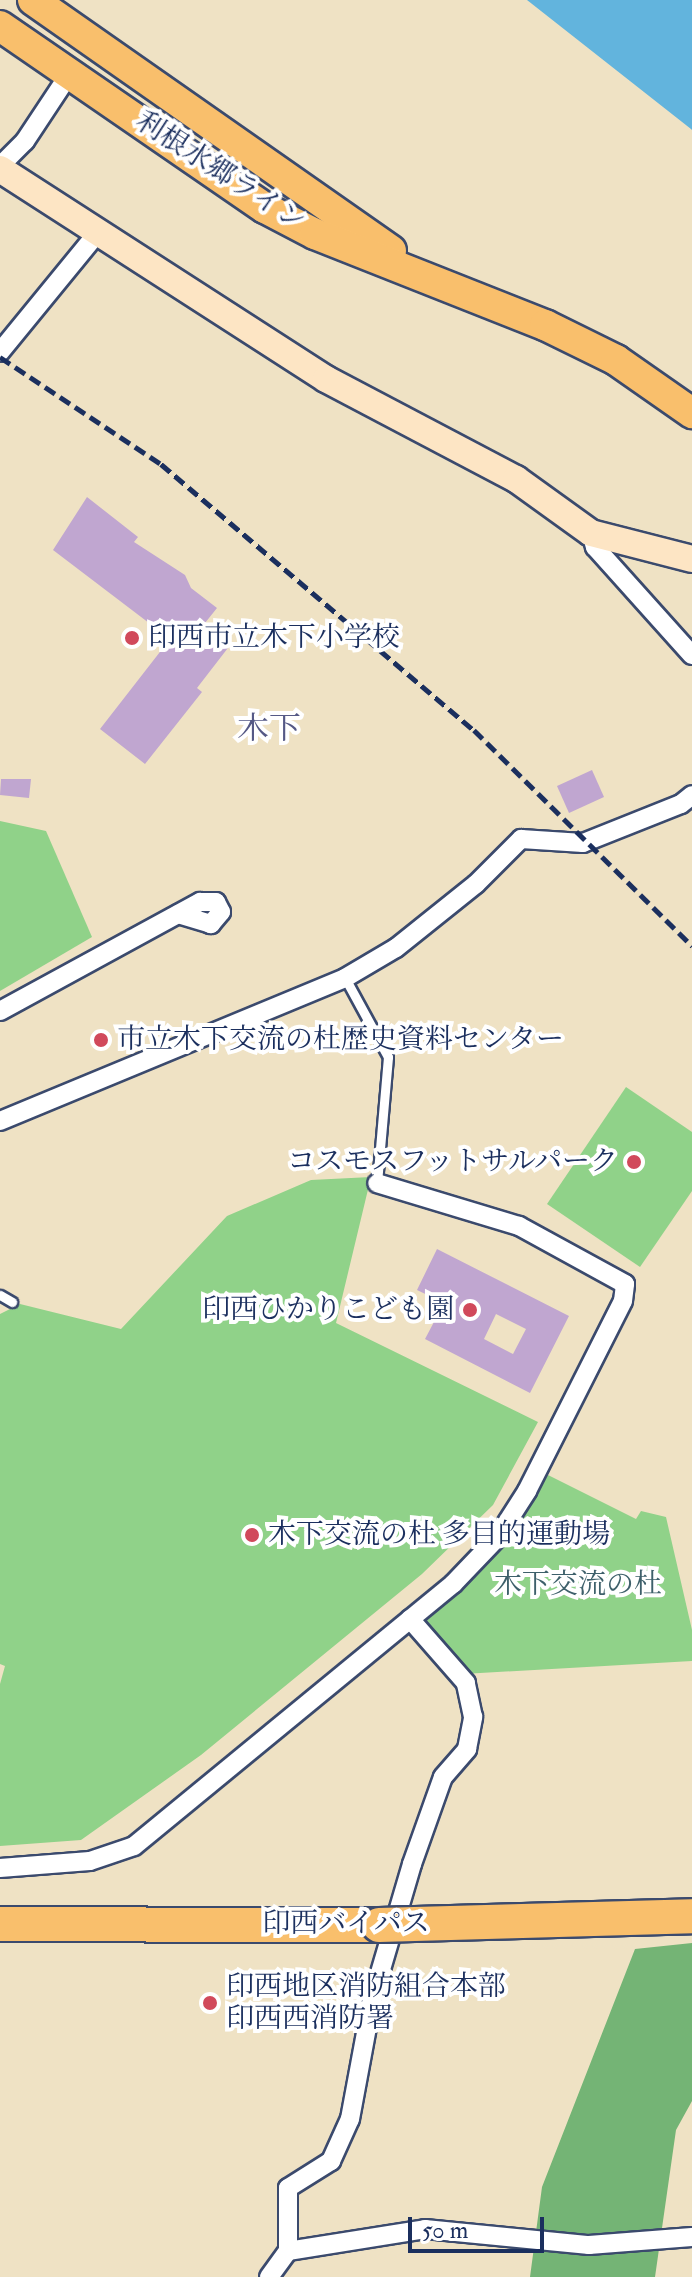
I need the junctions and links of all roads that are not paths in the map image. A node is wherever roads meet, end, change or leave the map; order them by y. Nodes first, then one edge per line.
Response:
1 (33, 0) edge
2 (0, 26) edge
3 (70, 73) junction
4 (0, 168) edge
5 (99, 231) junction
6 (455, 287) junction
7 (0, 352) edge
8 (692, 413) edge
9 (591, 533) junction
10 (692, 559) edge
11 (692, 655) edge
12 (692, 795) edge
13 (179, 914) dead end
14 (345, 978) junction
15 (0, 1011) edge
16 (0, 1121) edge
17 (377, 1183) joint
18 (0, 1295) edge
19 (12, 1302) dead end
20 (410, 1619) junction
21 (0, 1868) edge
22 (692, 1916) edge
23 (0, 1924) edge
24 (692, 2237) edge
25 (288, 2251) junction
26 (269, 2277) edge

1 - 6 main road, 利根水郷ライン
2 - 3 main road, 利根水郷ライン
3 - 4 street
3 - 6 main road, 利根水郷ライン
4 - 5 street
5 - 7 street
5 - 9 street
6 - 8 main road, 利根水郷ライン
9 - 10 street
9 - 11 street
12 - 14 street
13 - 15 street
14 - 16 street
14 - 17 lane
17 - 20 street
18 - 19 lane
20 - 21 street
20 - 25 street
22 - 23 highway, 印西バイパス, bridge
24 - 25 street
25 - 26 street

